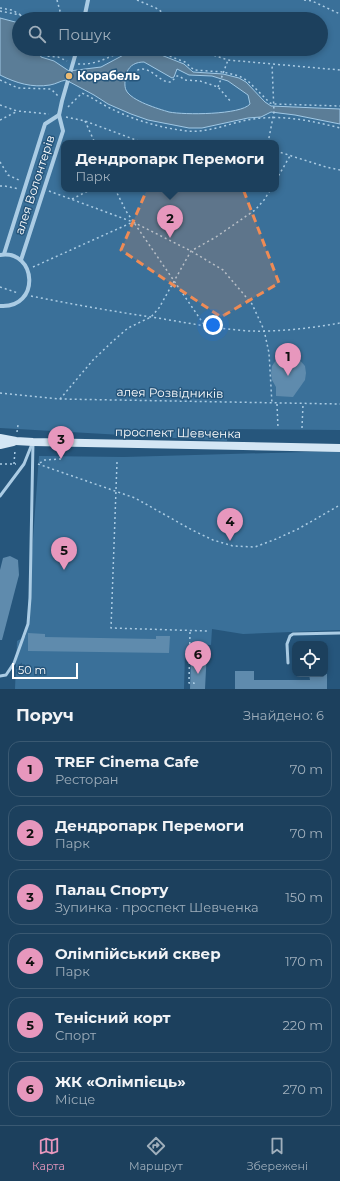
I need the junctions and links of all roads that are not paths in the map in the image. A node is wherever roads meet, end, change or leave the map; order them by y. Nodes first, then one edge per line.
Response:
1 (88, 0) edge
2 (85, 12) edge
3 (75, 56) edge
4 (60, 115) junction
5 (2, 255) edge
6 (20, 260) junction
7 (0, 306) edge
8 (0, 438) edge
9 (16, 441) junction
10 (33, 442) junction
11 (0, 445) edge
12 (340, 448) edge
13 (0, 496) edge
14 (340, 633) edge
15 (288, 663) dead end
16 (0, 676) edge

1 - 2 street
3 - 4 street, алея Волонтерів
4 - 5 street, алея Волонтерів
4 - 6 street, алея Волонтерів
5 - 6 street, алея Волонтерів
6 - 7 street, алея Волонтерів
8 - 9 main road, проспект Шевченка
9 - 10 main road, проспект Шевченка
9 - 11 main road, проспект Шевченка
10 - 12 main road, проспект Шевченка
10 - 13 lane
10 - 16 lane
14 - 15 lane

